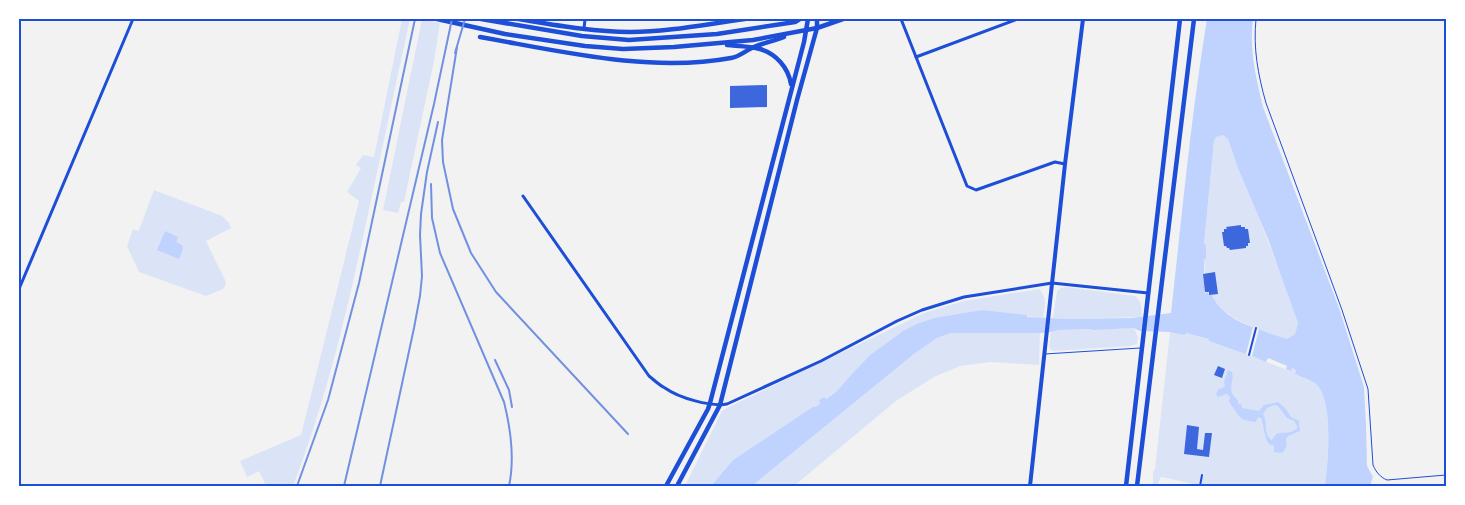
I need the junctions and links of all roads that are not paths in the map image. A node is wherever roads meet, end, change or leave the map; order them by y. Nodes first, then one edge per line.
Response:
1 (133, 19) edge
2 (437, 19) edge
3 (480, 19) edge
4 (518, 19) edge
5 (585, 19) edge
6 (745, 19) edge
7 (800, 19) edge
8 (808, 19) edge
9 (816, 19) edge
10 (843, 19) edge
11 (901, 19) edge
12 (1018, 19) edge
13 (1083, 19) edge
14 (1180, 19) edge
15 (1194, 19) edge
16 (1256, 19) edge
17 (817, 28) junction
18 (584, 29) junction
19 (807, 30) junction
20 (480, 38) dead end
21 (718, 44) junction
22 (752, 48) junction
23 (916, 57) junction
24 (792, 87) junction
25 (1064, 164) junction
26 (523, 196) dead end
27 (1052, 283) junction
28 (19, 289) edge
29 (1148, 293) junction
30 (1256, 328) dead end
31 (1143, 348) junction
32 (1044, 354) junction
33 (1249, 355) dead end
34 (710, 403) junction
35 (720, 405) junction
36 (1446, 474) edge
37 (1202, 475) dead end
38 (666, 486) edge
39 (677, 486) edge
40 (1030, 486) edge
41 (1126, 486) edge
42 (1137, 486) edge
43 (1200, 486) edge

1 - 28 street
2 - 21 main road
3 - 7 main road
4 - 18 main road
5 - 18 street
6 - 18 main road
8 - 19 main road
9 - 17 main road
10 - 17 main road
11 - 23 street
12 - 23 street
13 - 25 street
14 - 29 main road
15 - 42 main road
16 - 36 lane
17 - 19 main road
17 - 35 main road
19 - 21 main road
19 - 22 main road
19 - 24 main road
20 - 22 main road
21 - 22 main road
22 - 24 main road
23 - 25 street
24 - 34 main road
25 - 27 street
26 - 34 street
27 - 29 street
27 - 32 street
27 - 35 street
29 - 31 main road
30 - 33 street
31 - 32 lane
31 - 41 main road
32 - 40 street
34 - 35 street
34 - 38 main road
35 - 39 main road
37 - 43 street

